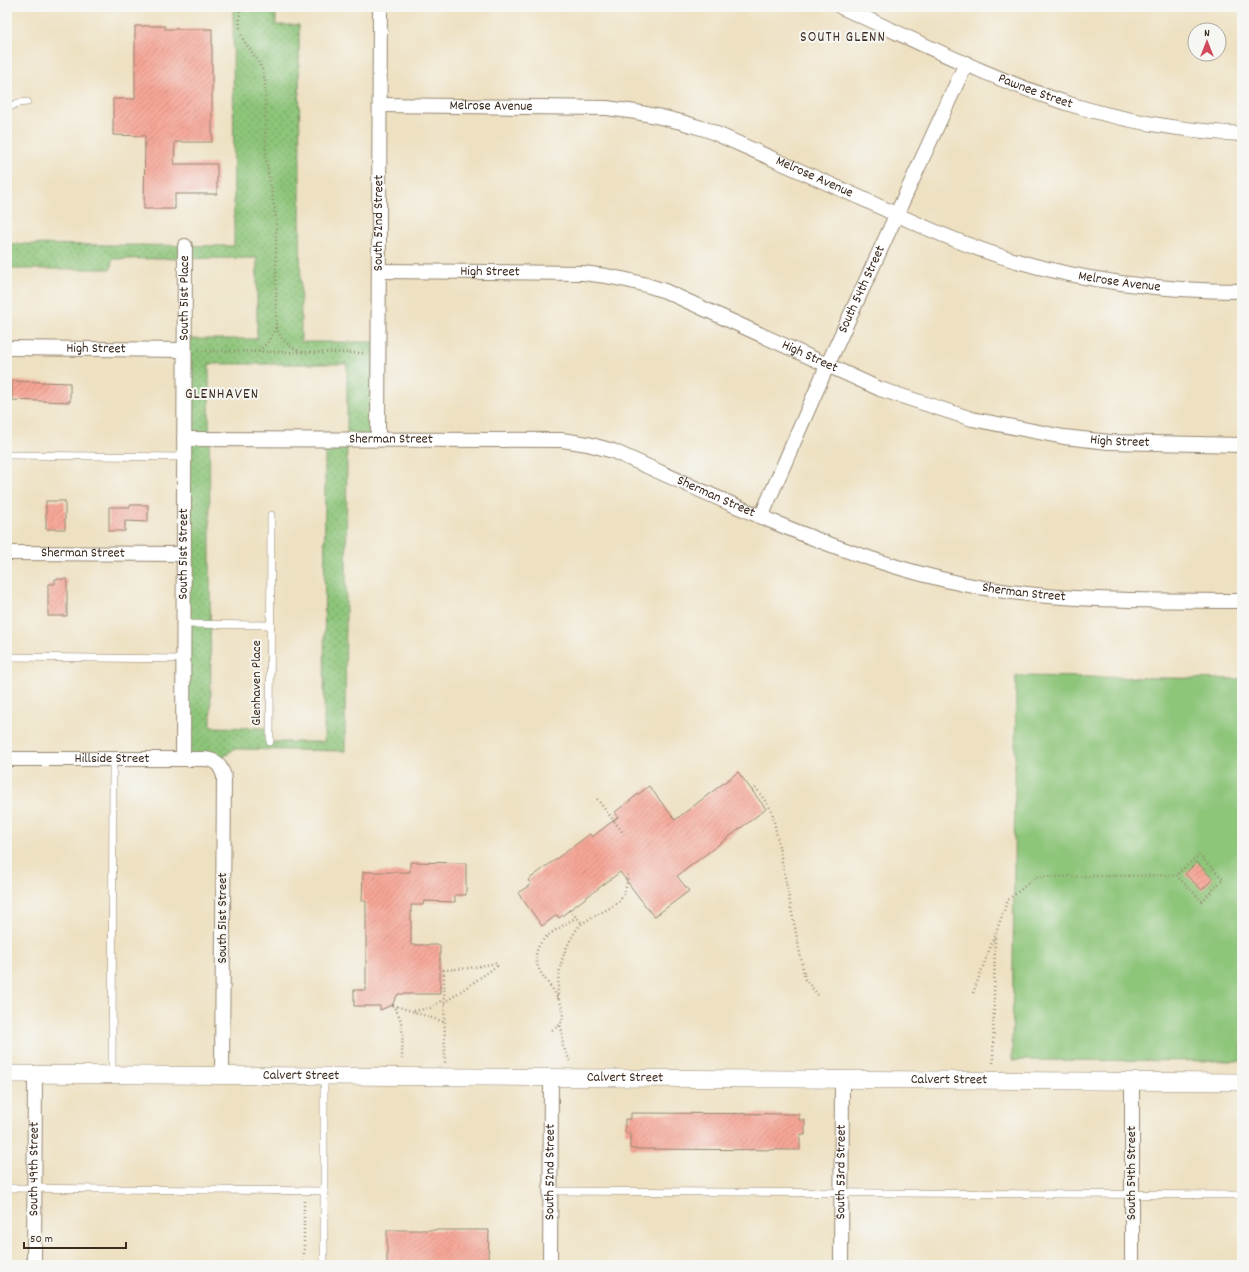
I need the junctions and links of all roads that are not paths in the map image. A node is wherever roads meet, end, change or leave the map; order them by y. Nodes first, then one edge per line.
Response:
1 (380, 7) edge
2 (841, 7) edge
3 (966, 63) junction
4 (27, 102) dead end
5 (380, 105) junction
6 (7, 108) edge
7 (1242, 134) edge
8 (897, 215) junction
9 (186, 246) dead end
10 (379, 271) junction
11 (1242, 292) edge
12 (7, 348) edge
13 (191, 350) junction
14 (827, 366) junction
15 (184, 439) junction
16 (378, 439) junction
17 (1242, 445) edge
18 (7, 455) edge
19 (184, 456) junction
20 (271, 515) dead end
21 (761, 517) junction
22 (7, 553) edge
23 (184, 554) junction
24 (1242, 601) edge
25 (184, 624) junction
26 (270, 625) junction
27 (7, 657) edge
28 (183, 659) junction
29 (270, 742) dead end
30 (183, 758) junction
31 (7, 759) edge
32 (113, 759) junction
33 (217, 762) joint
34 (7, 1074) edge
35 (35, 1074) junction
36 (112, 1074) junction
37 (222, 1075) junction
38 (324, 1077) junction
39 (551, 1078) junction
40 (842, 1079) junction
41 (1132, 1081) junction
42 (1242, 1082) edge
43 (7, 1188) edge
44 (35, 1188) junction
45 (324, 1191) junction
46 (551, 1191) junction
47 (841, 1193) junction
48 (1132, 1194) junction
49 (1242, 1195) edge
50 (34, 1265) edge
51 (324, 1265) edge
52 (550, 1265) edge
53 (841, 1265) edge
54 (1132, 1265) edge

1 - 5 street, South 52nd Street
2 - 3 street, Pawnee Street
3 - 7 street, Pawnee Street
3 - 8 street, South 54th Street
4 - 6 lane
5 - 8 street, Melrose Avenue
5 - 10 street, South 52nd Street
8 - 11 street, Melrose Avenue
8 - 14 street, South 54th Street
9 - 13 street, South 51st Place
10 - 14 street, High Street
10 - 16 street, South 52nd Street
12 - 13 street, High Street
13 - 15 street, South 51st Street
14 - 17 street, High Street
14 - 21 street, South 54th Street
15 - 16 street, Sherman Street
15 - 19 street, South 51st Street
16 - 21 street, Sherman Street
18 - 19 lane
19 - 23 street, South 51st Street
20 - 26 lane, Glenhaven Place
21 - 24 street, Sherman Street
22 - 23 street, Sherman Street
23 - 25 street, South 51st Street
25 - 26 lane, Glenhaven Place
25 - 28 street, South 51st Street
26 - 29 lane, Glenhaven Place
27 - 28 lane
28 - 30 street, South 51st Street
30 - 32 street, Hillside Street
30 - 33 street, Hillside Street
31 - 32 street, Hillside Street
32 - 36 lane
33 - 37 street, South 51st Street
34 - 35 street, Calvert Street
35 - 36 street, Calvert Street
35 - 44 street, South 49th Street
36 - 37 street, Calvert Street
37 - 38 street, Calvert Street
38 - 39 street, Calvert Street
38 - 45 lane
39 - 40 street, Calvert Street
39 - 46 street, South 52nd Street
40 - 41 street, Calvert Street
40 - 47 street, South 53rd Street
41 - 42 street, Calvert Street
41 - 48 street, South 54th Street
43 - 44 lane
44 - 45 lane
44 - 50 street, South 49th Street
45 - 51 lane
46 - 47 lane
46 - 52 street, South 52nd Street
47 - 48 lane
47 - 53 street, South 53rd Street
48 - 49 lane
48 - 54 street, South 54th Street

